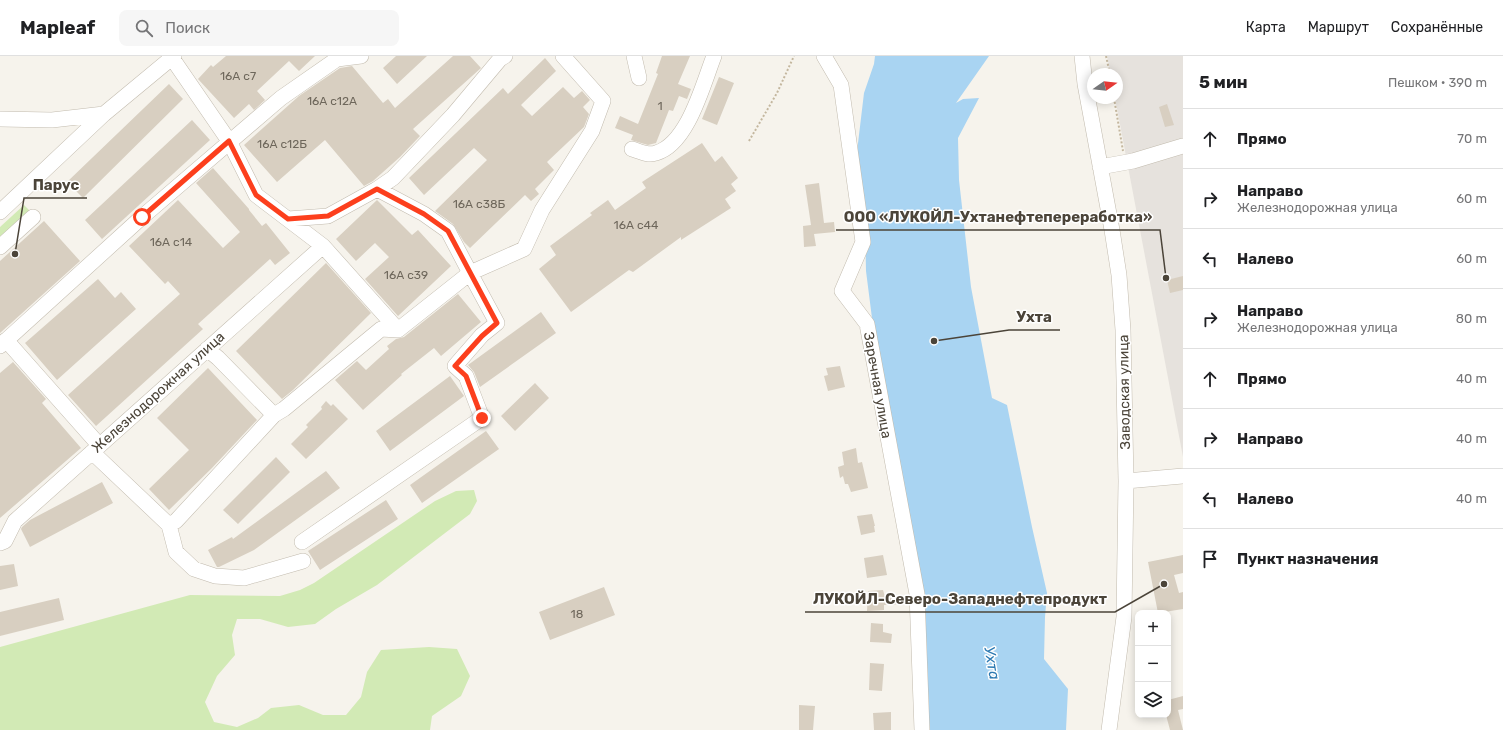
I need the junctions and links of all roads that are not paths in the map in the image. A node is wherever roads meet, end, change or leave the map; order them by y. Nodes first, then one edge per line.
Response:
1 (361, 56) edge
2 (505, 56) edge
3 (563, 56) edge
4 (634, 56) edge
5 (714, 56) edge
6 (824, 56) edge
7 (1082, 56) edge
8 (173, 57) edge
9 (639, 78) dead end
10 (104, 114) junction
11 (0, 119) edge
12 (229, 141) junction
13 (1183, 146) edge
14 (632, 149) dead end
15 (1100, 167) junction
16 (377, 189) junction
17 (0, 212) edge
18 (33, 217) dead end
19 (288, 219) junction
20 (323, 246) junction
21 (0, 247) edge
22 (470, 273) junction
23 (398, 330) junction
24 (3, 343) edge
25 (207, 349) junction
26 (274, 415) junction
27 (95, 448) junction
28 (1183, 476) edge
29 (1126, 481) junction
30 (169, 525) junction
31 (302, 542) dead end
32 (0, 543) edge
33 (303, 561) dead end
34 (922, 730) edge
35 (1109, 730) edge

1 - 12 street
2 - 16 street
3 - 22 street
4 - 9 street
5 - 14 street
6 - 34 street, Заречная улица
7 - 15 street, Заводская улица
8 - 10 street
8 - 12 street
10 - 11 street
10 - 17 street
12 - 19 street
12 - 24 street
13 - 15 street
15 - 29 street, Заводская улица
16 - 19 street
16 - 22 street
18 - 21 street
19 - 20 street
20 - 23 street
20 - 25 street, Железнодорожная улица
22 - 23 street
22 - 31 street
23 - 26 street
24 - 27 street
25 - 26 street
25 - 27 street, Железнодорожная улица
26 - 30 street
27 - 30 street
27 - 32 street, Железнодорожная улица
28 - 29 street
29 - 35 street, Заводская улица
30 - 33 street

